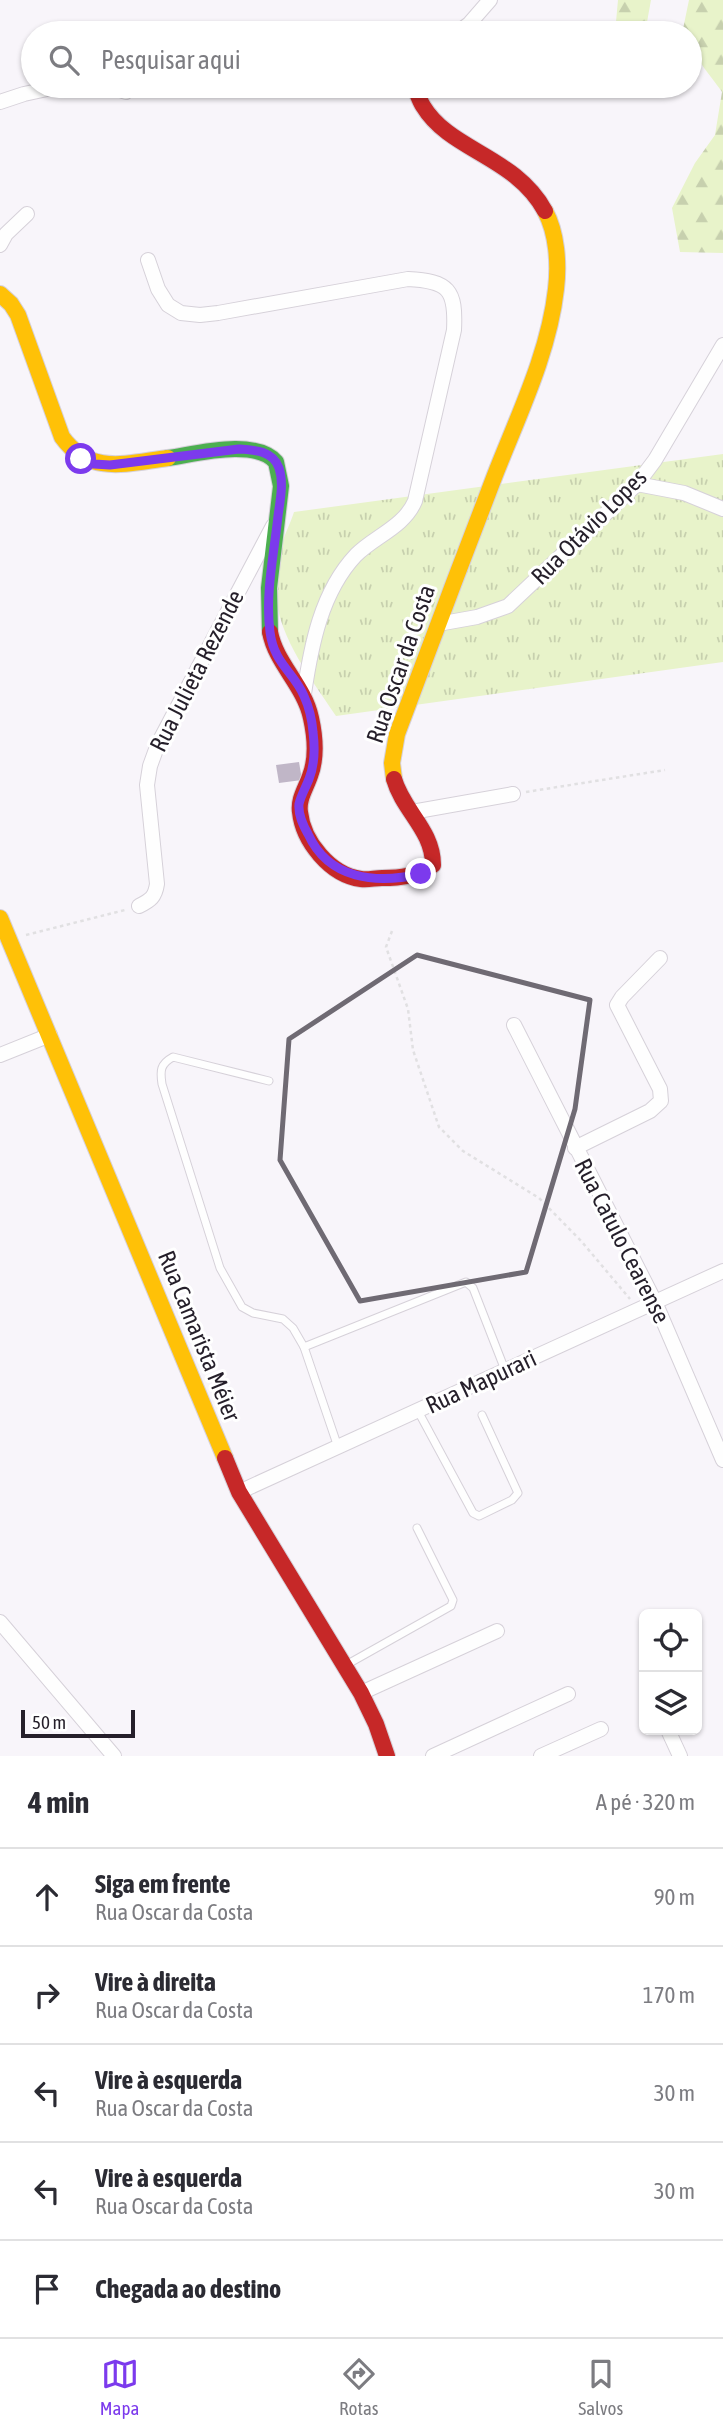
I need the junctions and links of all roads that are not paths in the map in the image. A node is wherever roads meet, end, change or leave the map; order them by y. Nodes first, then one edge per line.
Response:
1 (490, 0) edge
2 (472, 21) edge
3 (21, 95) edge
4 (418, 98) edge
5 (0, 102) edge
6 (27, 214) dead end
7 (0, 245) edge
8 (148, 260) dead end
9 (0, 294) edge
10 (723, 345) edge
11 (637, 484) junction
12 (723, 509) edge
13 (278, 519) junction
14 (438, 624) junction
15 (304, 694) junction
16 (513, 794) road end
17 (412, 811) junction
18 (139, 906) road end
19 (0, 918) edge
20 (660, 958) dead end
21 (514, 1026) dead end
22 (50, 1035) junction
23 (0, 1055) edge
24 (269, 1081) dead end
25 (575, 1148) junction
26 (723, 1271) edge
27 (654, 1302) junction
28 (304, 1347) junction
29 (505, 1370) junction
30 (418, 1410) junction
31 (482, 1415) dead end
32 (338, 1447) junction
33 (723, 1460) edge
34 (239, 1492) junction
35 (418, 1528) dead end
36 (0, 1622) edge
37 (497, 1631) dead end
38 (345, 1665) junction
39 (361, 1693) junction
40 (568, 1694) dead end
41 (601, 1728) dead end
42 (670, 1735) edge
43 (114, 1756) edge
44 (387, 1756) edge
45 (433, 1756) edge
46 (541, 1756) edge
47 (680, 1756) edge

1 - 2 street
3 - 5 street
4 - 14 street, Rua Oscar da Costa
6 - 7 street
8 - 15 street
9 - 13 street, Rua Oscar da Costa
10 - 11 street, Rua Otávio Lopes
11 - 12 street
11 - 14 street, Rua Otávio Lopes
13 - 15 street, Rua Oscar da Costa
13 - 18 street, Rua Julieta Rezende
14 - 17 street, Rua Oscar da Costa
15 - 17 street, Rua Oscar da Costa
16 - 17 street
19 - 22 street, Rua Camarista Méier
20 - 25 street
21 - 25 street, Rua Catulo Cearense
22 - 23 street
22 - 34 street, Rua Camarista Méier
24 - 28 lane
25 - 27 street, Rua Catulo Cearense
26 - 27 street, Rua Mapurari
27 - 29 street, Rua Mapurari
27 - 33 street, Rua Catulo Cearense
28 - 29 lane
28 - 32 lane
29 - 30 street, Rua Mapurari
30 - 31 lane
30 - 32 street, Rua Mapurari
32 - 34 street, Rua Mapurari
34 - 38 street, Rua Camarista Méier
35 - 38 lane
36 - 43 street
37 - 39 street
38 - 39 street, Rua Camarista Méier
39 - 44 street, Rua Camarista Méier
40 - 45 street
41 - 46 street
42 - 47 street

